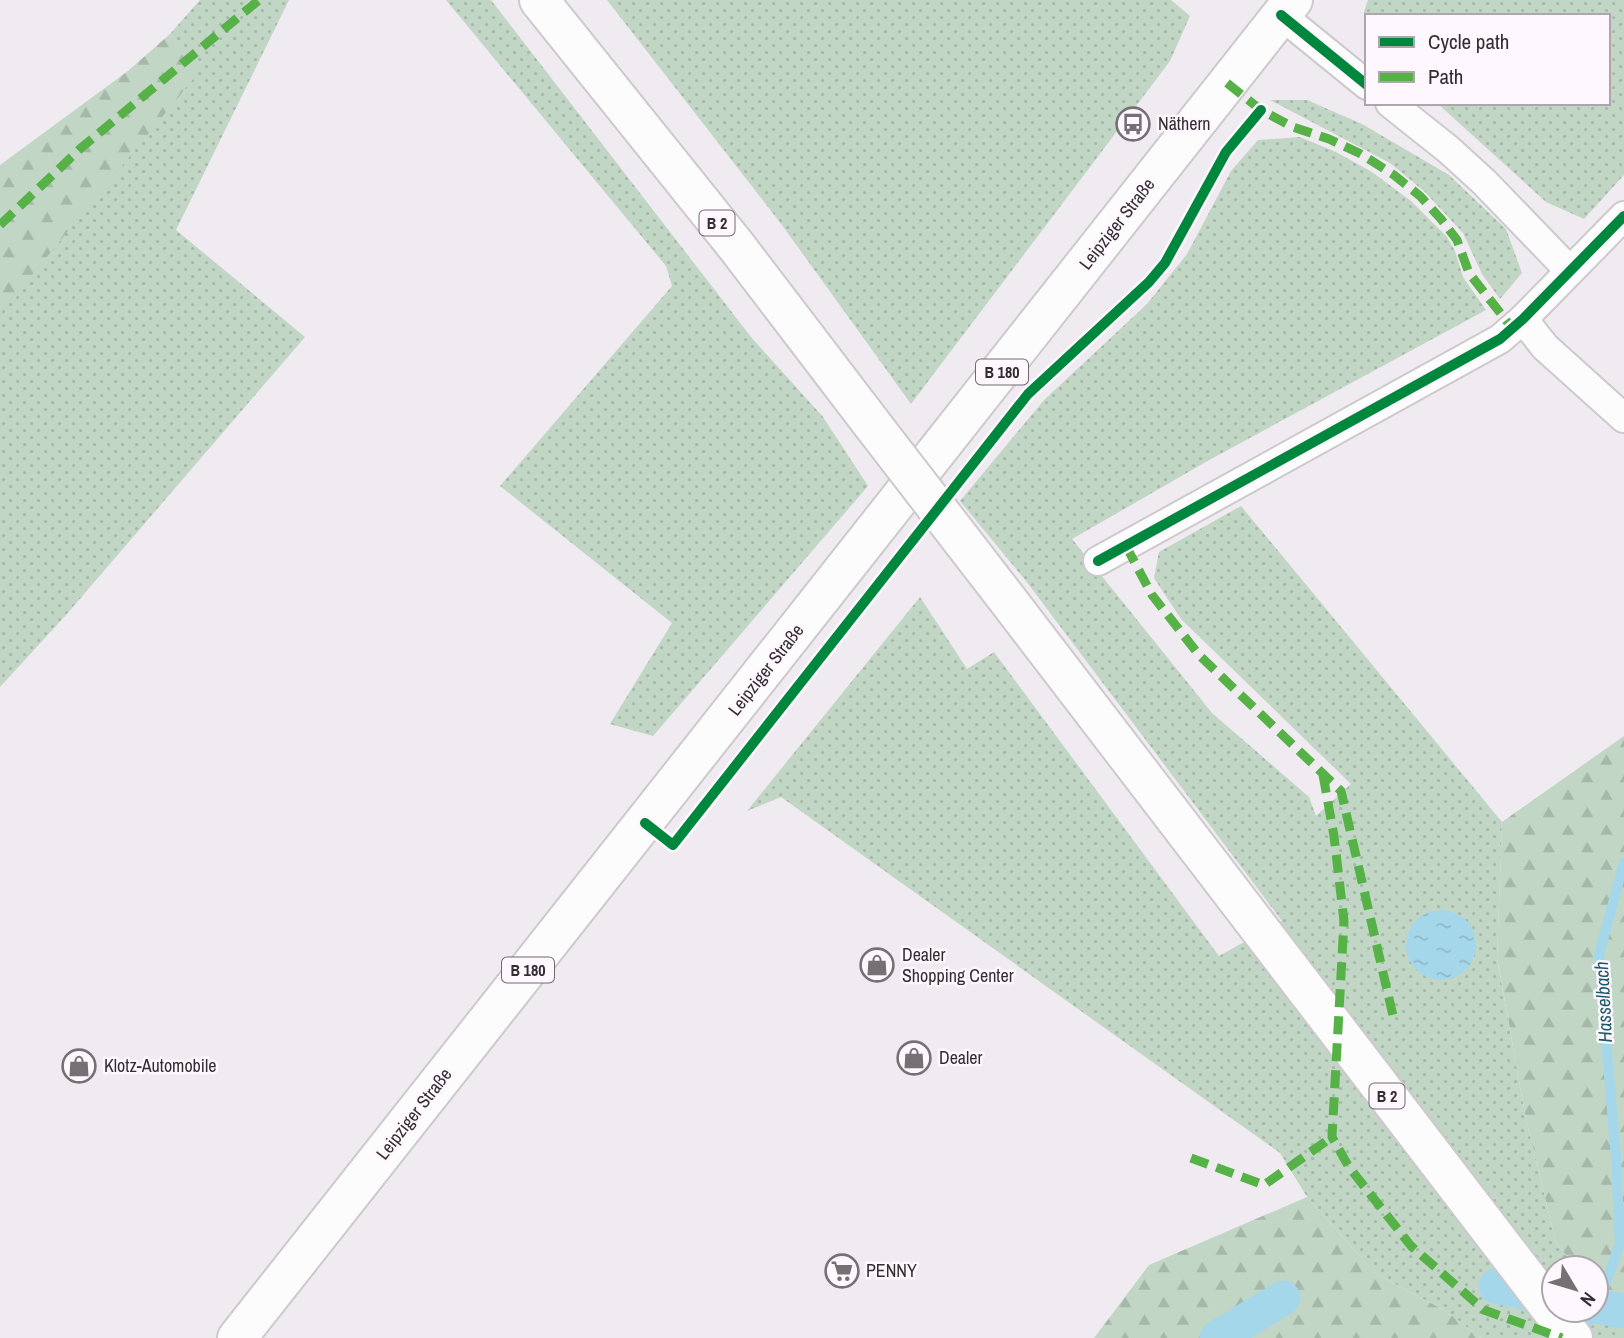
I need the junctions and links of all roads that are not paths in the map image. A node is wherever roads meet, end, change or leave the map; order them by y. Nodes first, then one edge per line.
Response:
1 (539, 0) edge
2 (1279, 5) edge
3 (561, 15) edge
4 (1365, 83) edge
5 (1393, 105) edge
6 (1624, 216) edge
7 (1570, 271) junction
8 (1523, 319) junction
9 (1624, 418) edge
10 (1098, 561) dead end
11 (237, 1338) edge
12 (1573, 1338) edge

1 - 3 main road, B 2
2 - 4 street
2 - 11 main road, Leipziger Straße / B 180
3 - 12 main road, B 2, bridge
5 - 7 street
6 - 7 street
7 - 8 street
8 - 9 street
8 - 10 street

